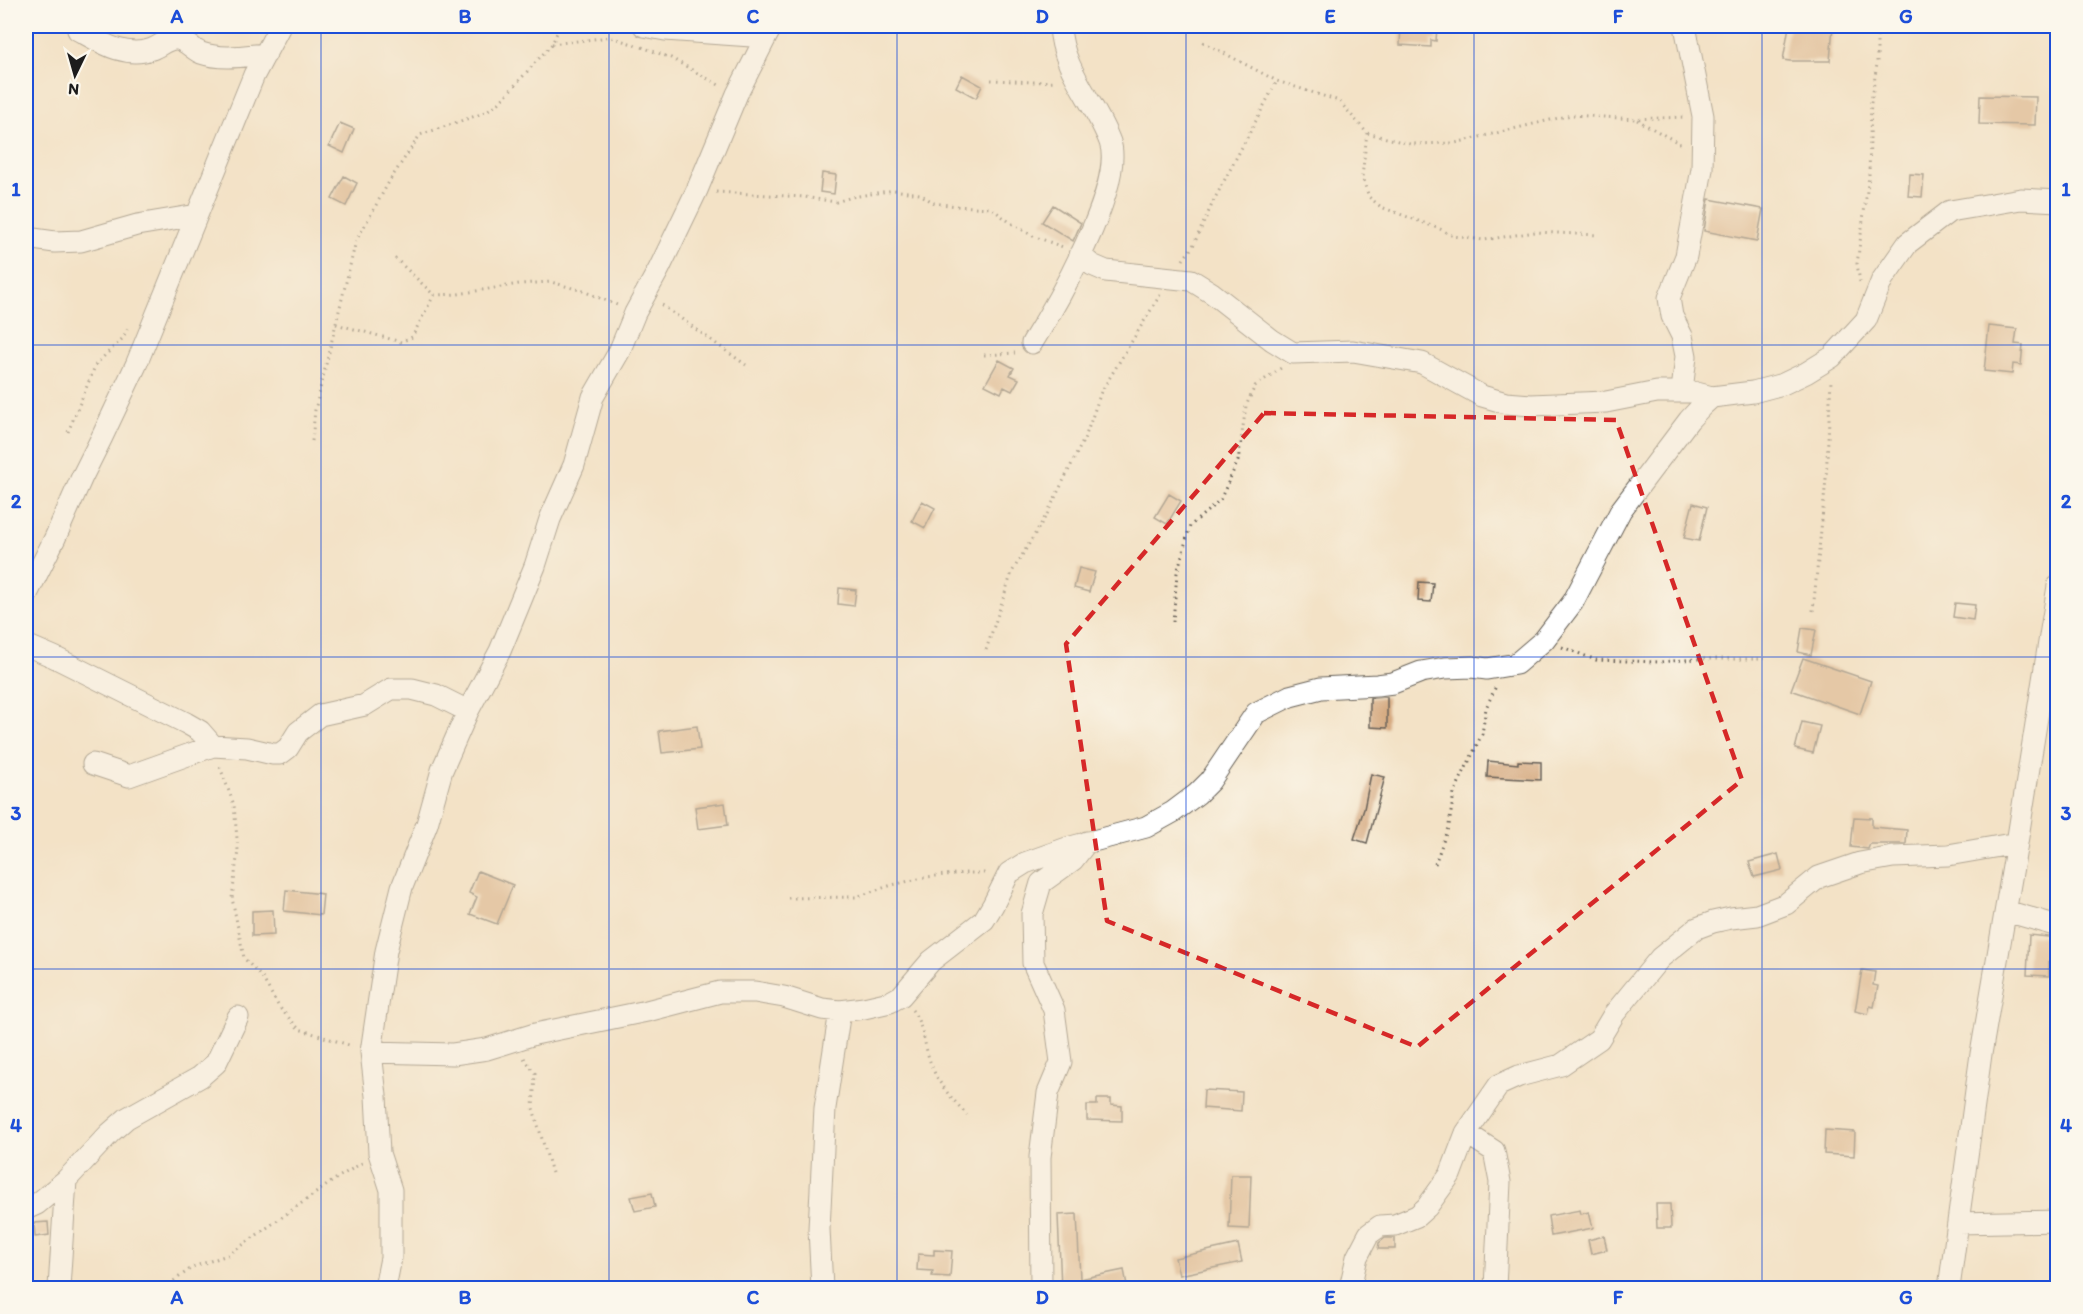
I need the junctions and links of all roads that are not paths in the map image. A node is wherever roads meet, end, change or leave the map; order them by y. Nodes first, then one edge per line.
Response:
1 (280, 26) edge
2 (644, 26) edge
3 (1060, 26) edge
4 (1685, 26) edge
5 (78, 30) dead end
6 (769, 31) edge
7 (266, 54) junction
8 (226, 58) junction
9 (254, 75) junction
10 (2058, 201) edge
11 (197, 215) junction
12 (26, 238) edge
13 (1080, 255) junction
14 (1032, 343) road end
15 (1682, 391) junction
16 (1712, 397) junction
17 (2058, 586) edge
18 (26, 596) edge
19 (2053, 637) edge
20 (26, 645) edge
21 (468, 711) junction
22 (213, 746) junction
23 (93, 764) dead end
24 (1087, 842) junction
25 (2017, 843) junction
26 (2006, 911) junction
27 (2058, 926) edge
28 (840, 1011) junction
29 (238, 1017) dead end
30 (371, 1052) junction
31 (1466, 1133) junction
32 (66, 1180) junction
33 (26, 1209) edge
34 (2058, 1221) edge
35 (1958, 1223) junction
36 (59, 1288) edge
37 (385, 1288) edge
38 (822, 1288) edge
39 (1041, 1288) edge
40 (1350, 1288) edge
41 (1495, 1288) edge
42 (1949, 1288) edge

1 - 7 street
2 - 6 street
3 - 13 street
4 - 15 street
5 - 8 street
6 - 21 street
7 - 8 street
7 - 9 street
8 - 9 street
9 - 11 street
10 - 16 street
11 - 12 street
11 - 18 street
13 - 14 street
13 - 15 street
15 - 16 street
16 - 24 street
17 - 19 street
19 - 25 street
20 - 22 street
21 - 22 street
21 - 30 street
22 - 23 street
24 - 28 street
24 - 39 street
25 - 26 street
25 - 31 street
26 - 27 street
26 - 35 street
28 - 30 street
28 - 38 street
29 - 32 street
30 - 37 street
31 - 40 street
31 - 41 street
32 - 33 street
32 - 36 street
34 - 35 street
35 - 42 street

